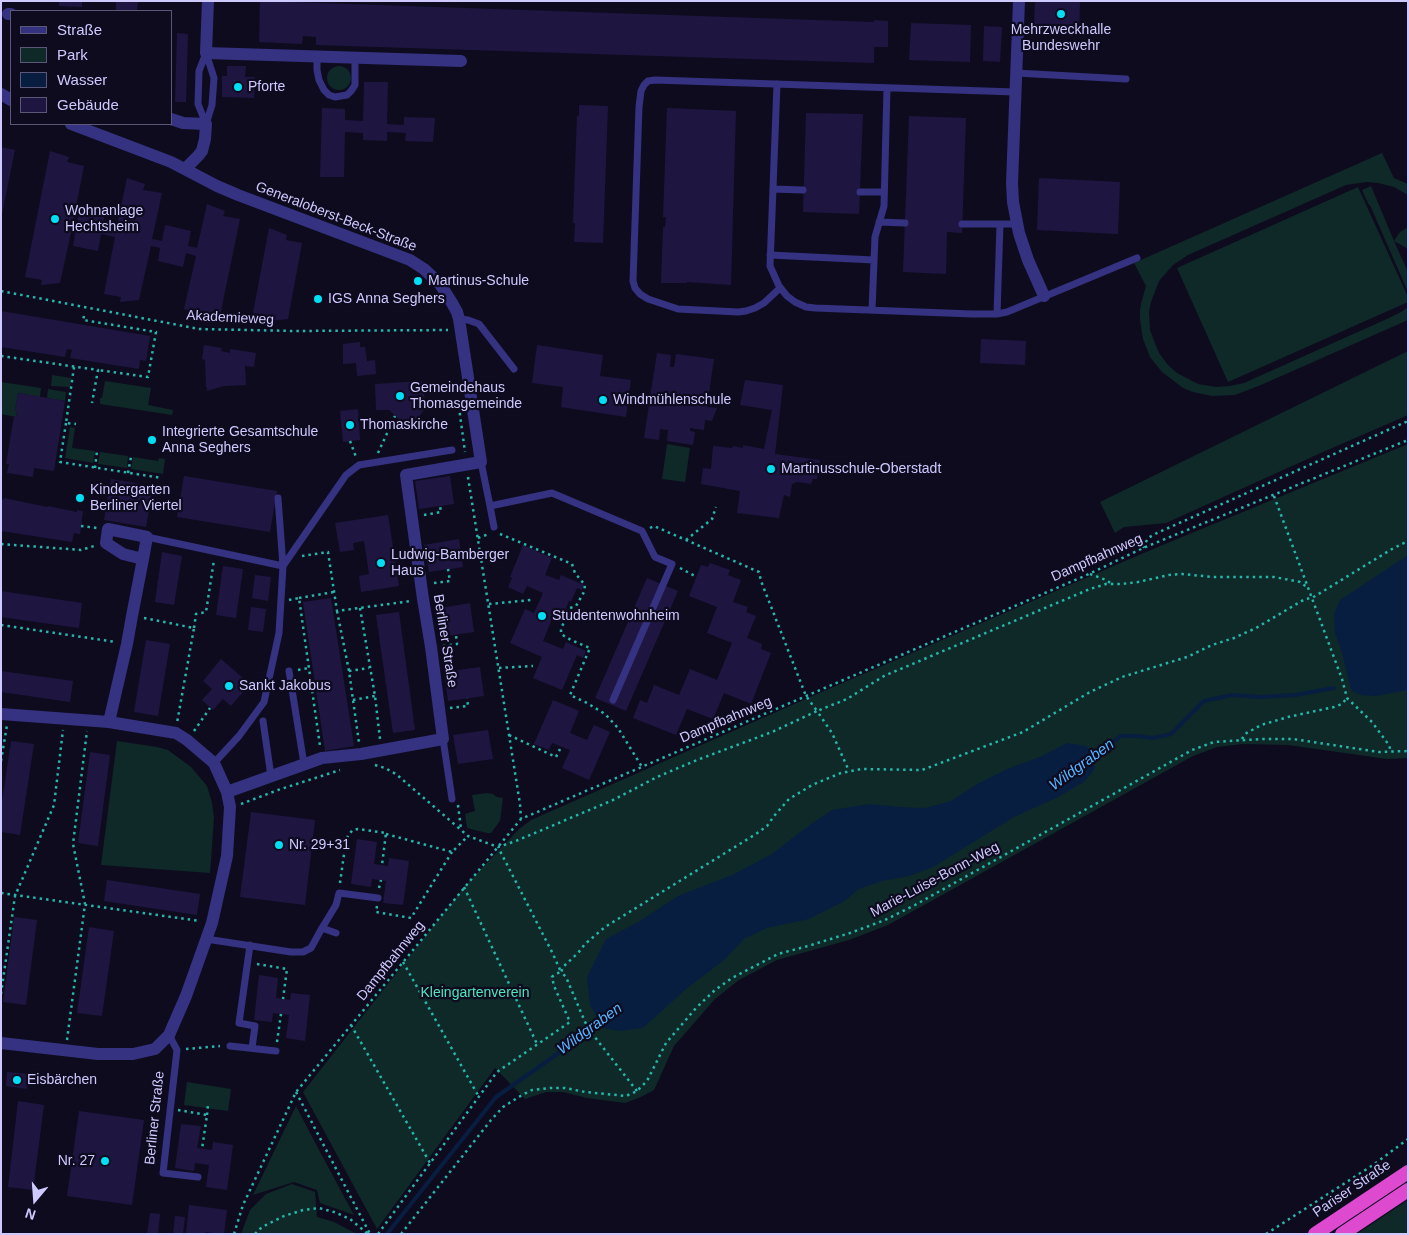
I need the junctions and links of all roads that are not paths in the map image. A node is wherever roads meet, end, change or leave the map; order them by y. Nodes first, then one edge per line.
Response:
1 (208, 1) edge
2 (1018, 1) edge
3 (206, 53) junction
4 (317, 56) junction
5 (355, 58) junction
6 (461, 61) dead end
7 (1016, 73) junction
8 (1126, 79) dead end
9 (777, 84) junction
10 (887, 88) junction
11 (1015, 92) junction
12 (172, 119) edge
13 (206, 124) junction
14 (74, 125) edge
15 (185, 169) junction
16 (773, 189) junction
17 (803, 190) dead end
18 (860, 192) dead end
19 (884, 192) junction
20 (879, 222) junction
21 (905, 223) dead end
22 (962, 224) dead end
23 (1017, 224) junction
24 (1000, 225) junction
25 (770, 255) junction
26 (1137, 258) dead end
27 (874, 260) junction
28 (780, 288) junction
29 (1044, 296) junction
30 (872, 310) junction
31 (997, 314) junction
32 (460, 324) junction
33 (514, 369) dead end
34 (452, 450) dead end
35 (481, 462) junction
36 (278, 498) dead end
37 (490, 506) junction
38 (494, 527) road end
39 (147, 537) junction
40 (143, 559) junction
41 (282, 566) junction
42 (289, 671) dead end
43 (613, 700) dead end
44 (5, 714) edge
45 (263, 721) dead end
46 (109, 722) junction
47 (444, 740) junction
48 (214, 764) junction
49 (304, 764) junction
50 (271, 776) junction
51 (227, 792) junction
52 (455, 800) road end
53 (378, 898) road end
54 (322, 928) junction
55 (336, 933) dead end
56 (206, 939) junction
57 (250, 945) junction
58 (169, 1035) junction
59 (2, 1043) edge
60 (230, 1046) road end
61 (1, 1048) edge
62 (252, 1048) junction
63 (276, 1051) dead end
64 (1408, 1172) edge
65 (198, 1177) dead end
66 (1408, 1190) edge
67 (1315, 1234) edge
68 (1342, 1234) edge

1 - 3 street
2 - 7 street
3 - 4 street
3 - 13 lane
3 - 13 lane
4 - 5 street
4 - 5 lane
5 - 6 street
7 - 8 lane
7 - 11 street
9 - 10 lane
9 - 16 lane
9 - 28 lane
10 - 11 lane
10 - 19 lane
11 - 23 street
12 - 13 street
13 - 15 street
14 - 15 street, Generaloberst-Beck-Straße
15 - 32 street, Generaloberst-Beck-Straße
16 - 17 lane
16 - 25 lane
18 - 19 lane
19 - 20 lane
20 - 21 lane
20 - 27 lane
22 - 24 lane
23 - 24 lane
23 - 29 street
24 - 31 lane
25 - 27 lane
25 - 28 lane
26 - 29 lane
27 - 30 lane
28 - 30 lane
29 - 31 lane
30 - 31 lane
32 - 33 lane
32 - 35 street, Generaloberst-Beck-Straße
34 - 41 lane
35 - 37 lane
35 - 47 street, Berliner Straße
36 - 41 lane
37 - 38 lane
37 - 43 lane
39 - 40 street
39 - 40 street
39 - 41 lane
40 - 46 street
41 - 48 lane
42 - 49 lane
44 - 46 street, Berliner Straße
45 - 50 lane
46 - 48 street, Berliner Straße
47 - 49 street
47 - 52 lane, Berliner Straße
48 - 51 street, Berliner Straße
49 - 50 street
50 - 51 street
51 - 56 street, Berliner Straße
53 - 54 lane
54 - 55 lane
54 - 57 lane
56 - 57 lane
56 - 58 street, Berliner Straße
57 - 62 lane
58 - 59 street, Berliner Straße
58 - 65 lane, Berliner Straße
59 - 61 street, Berliner Straße
60 - 62 lane
62 - 63 lane
64 - 67 highway, Pariser Straße
66 - 68 highway

